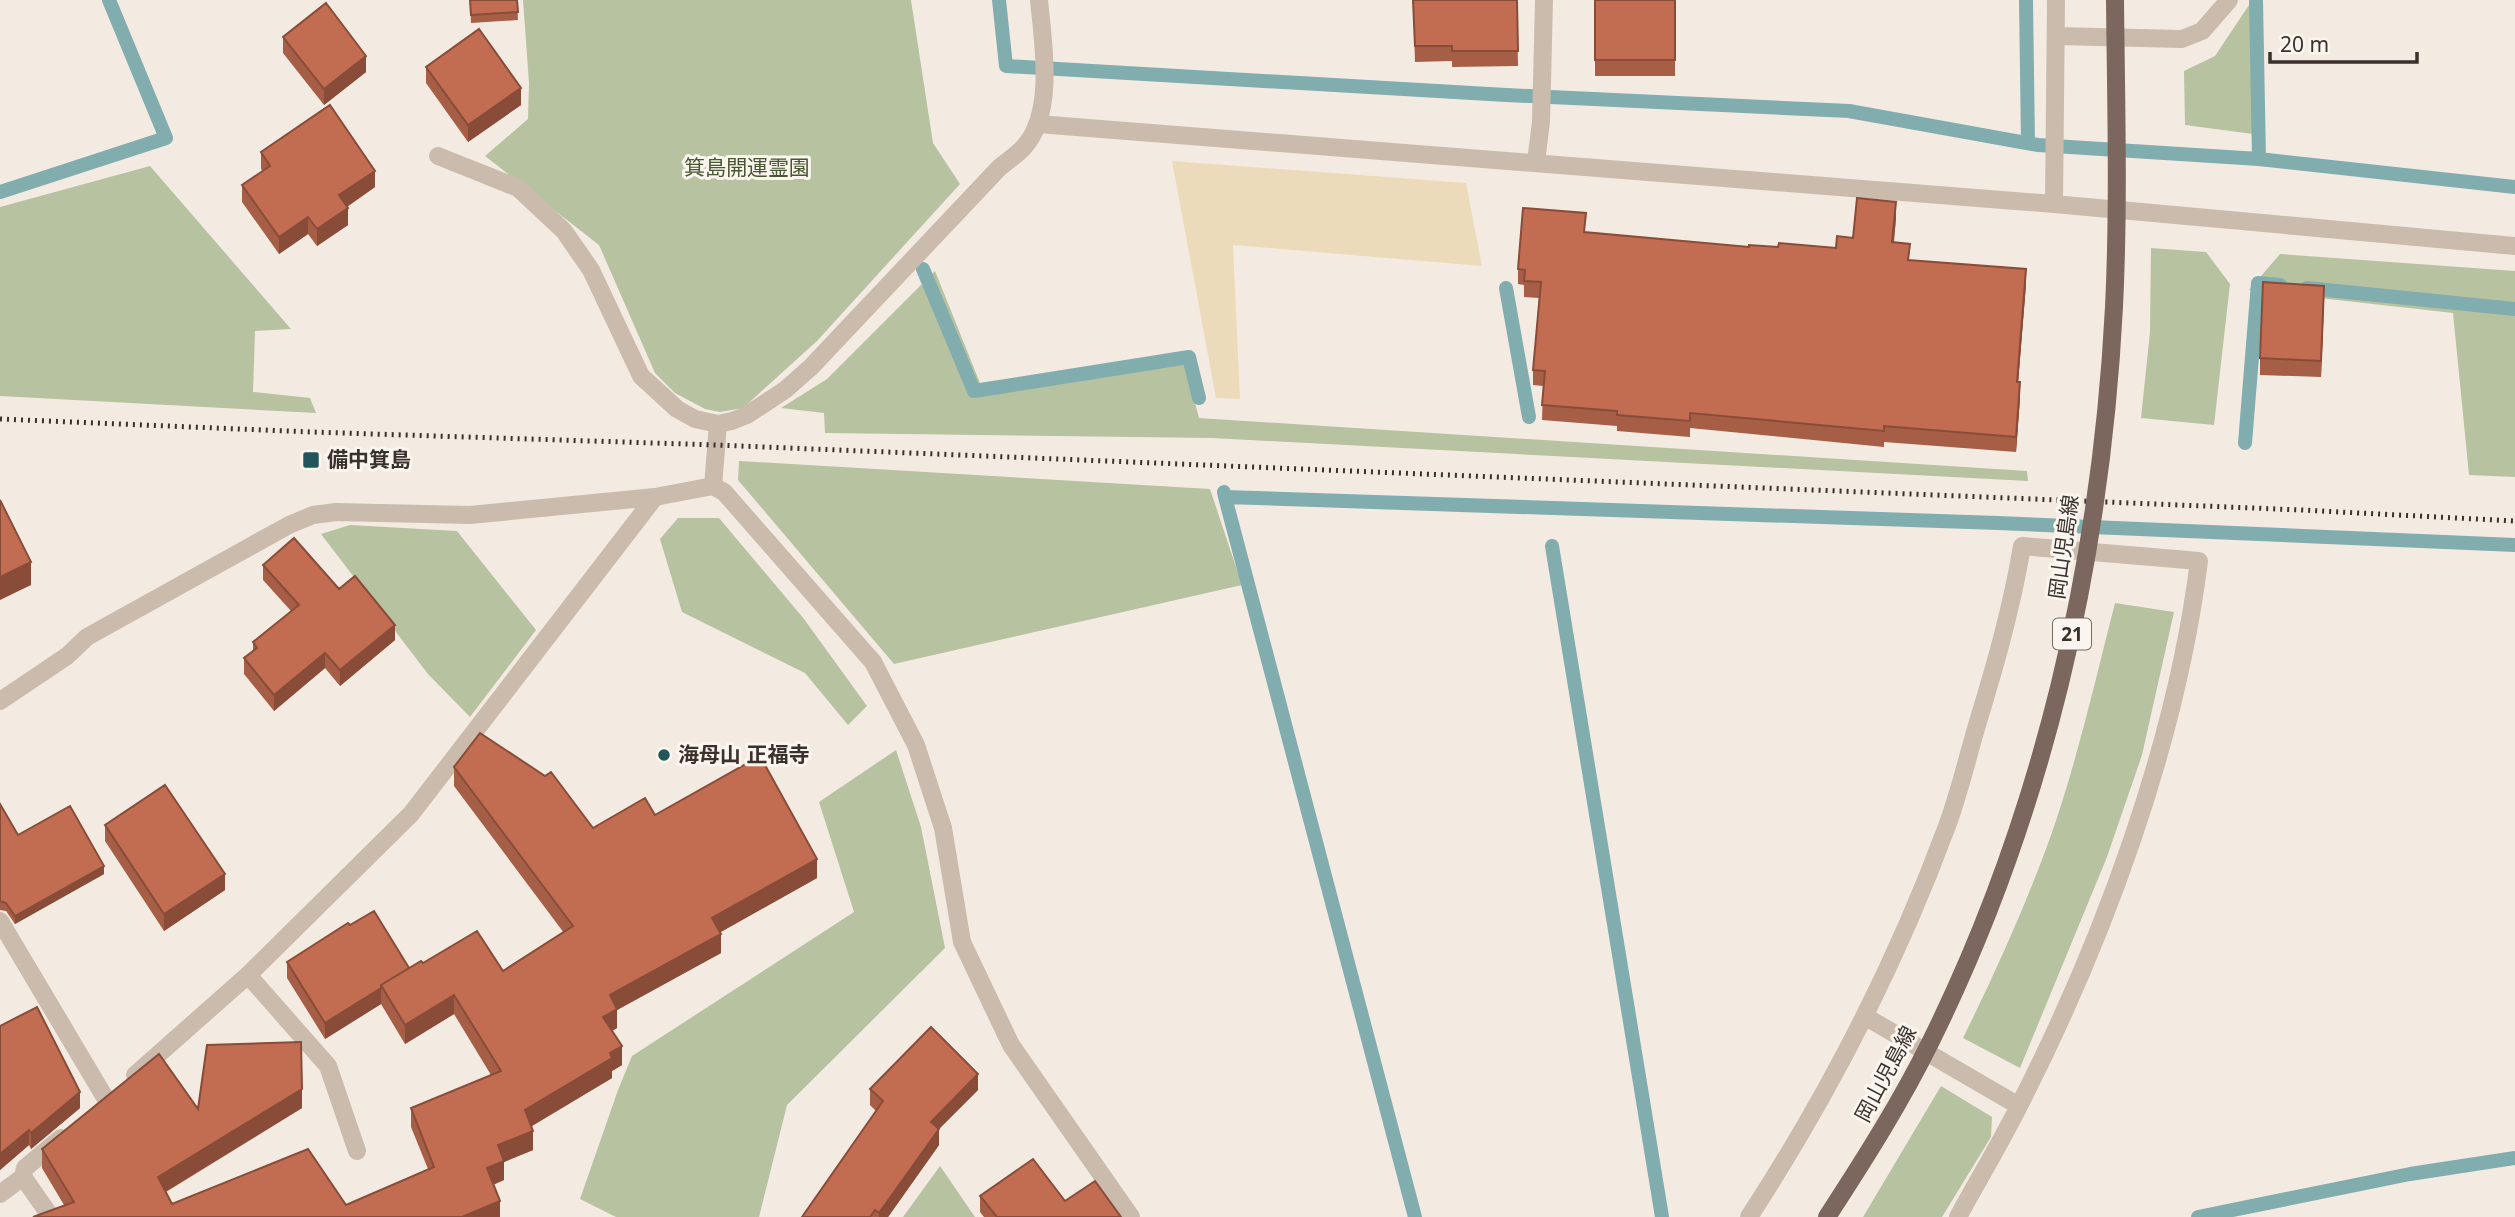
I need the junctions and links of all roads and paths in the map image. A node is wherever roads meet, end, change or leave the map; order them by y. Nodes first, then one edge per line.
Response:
1 (1039, 0) edge
2 (1544, 0) edge
3 (2056, 0) edge
4 (2115, 0) edge
5 (2229, 0) edge
6 (2056, 36) junction
7 (1038, 124) junction
8 (438, 156) dead end
9 (1536, 162) junction
10 (2054, 204) junction
11 (2515, 246) edge
12 (718, 424) junction
13 (713, 486) junction
14 (655, 497) junction
15 (0, 701) edge
16 (0, 921) edge
17 (248, 975) junction
18 (1866, 1017) junction
19 (2019, 1106) junction
20 (76, 1126) edge
21 (357, 1151) dead end
22 (23, 1177) junction
23 (0, 1194) edge
24 (51, 1217) edge
25 (1131, 1217) edge
26 (1749, 1217) edge
27 (1828, 1217) edge
28 (1958, 1217) edge

1 - 7 street
2 - 9 street
3 - 6 street
4 - 27 main road, 岡山児島線 / 21, bridge
5 - 6 street
6 - 10 street
7 - 9 street
7 - 12 street
8 - 12 street
9 - 10 street
10 - 11 street
12 - 13 street
13 - 14 street
13 - 25 street
14 - 15 street
14 - 17 street
16 - 17 street
17 - 21 street
18 - 19 street
18 - 19 street
18 - 26 street
19 - 28 street
20 - 22 street
22 - 23 street
22 - 24 street

